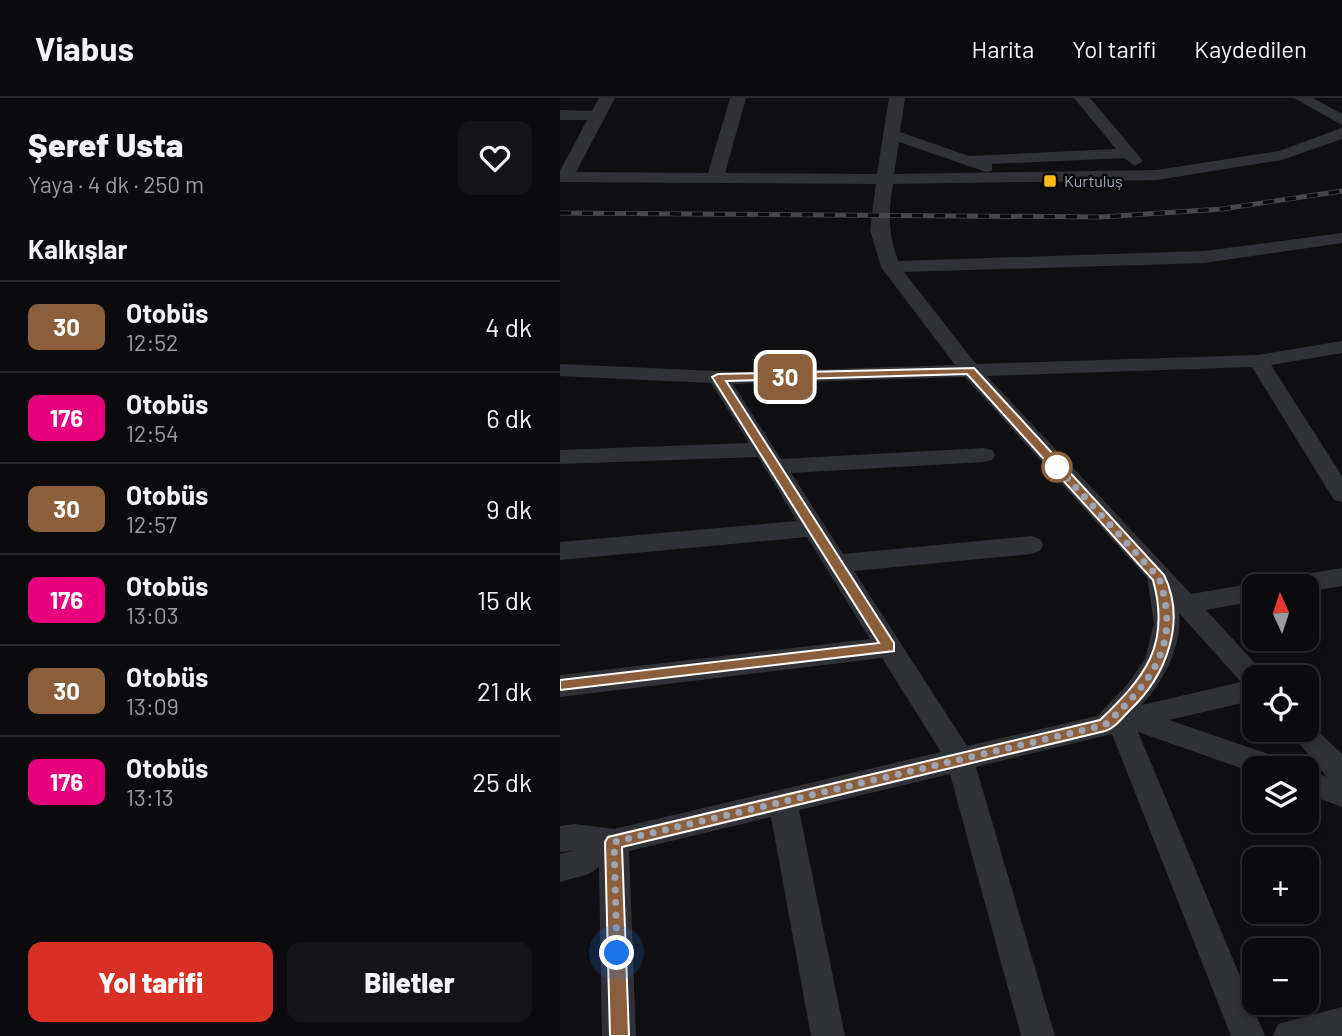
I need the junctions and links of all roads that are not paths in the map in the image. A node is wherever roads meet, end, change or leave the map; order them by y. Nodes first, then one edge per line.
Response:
1 (607, 98) edge
2 (738, 98) edge
3 (897, 98) edge
4 (1082, 98) edge
5 (1302, 98) edge
6 (560, 115) edge
7 (598, 116) junction
8 (1342, 120) edge
9 (1342, 133) edge
10 (891, 134) junction
11 (1128, 153) junction
12 (971, 160) junction
13 (1146, 175) junction
14 (563, 177) edge
15 (1009, 177) junction
16 (715, 178) junction
17 (884, 179) junction
18 (1342, 238) edge
19 (890, 267) junction
20 (1342, 347) edge
21 (1258, 361) junction
22 (560, 370) edge
23 (970, 370) junction
24 (718, 377) junction
25 (984, 455) dead end
26 (560, 457) edge
27 (768, 459) junction
28 (1342, 494) edge
29 (812, 528) junction
30 (1031, 545) dead end
31 (560, 551) edge
32 (835, 564) junction
33 (1342, 577) edge
34 (1159, 578) junction
35 (1320, 581) edge
36 (1242, 594) edge
37 (1184, 604) junction
38 (889, 647) junction
39 (1242, 666) edge
40 (560, 686) edge
41 (1242, 692) edge
42 (1118, 722) junction
43 (1313, 742) edge
44 (1242, 758) edge
45 (961, 759) junction
46 (1342, 773) edge
47 (1319, 786) edge
48 (1342, 795) edge
49 (783, 801) junction
50 (560, 839) edge
51 (614, 842) junction
52 (560, 867) edge
53 (1342, 1023) edge
54 (619, 1036) edge
55 (828, 1036) edge
56 (1038, 1036) edge
57 (1248, 1036) edge
58 (1290, 1036) edge

1 - 7 street
2 - 16 street
3 - 10 street
4 - 11 street
5 - 8 street
6 - 7 street
7 - 14 street
9 - 13 street
10 - 12 street
10 - 17 street
11 - 12 street
11 - 13 street
12 - 15 street
13 - 15 street
14 - 16 street
15 - 17 street
16 - 17 street
17 - 19 street
18 - 19 street
19 - 23 street
20 - 21 street
21 - 23 street
21 - 28 street
22 - 24 street
23 - 24 street
23 - 34 street
24 - 27 street
25 - 27 street
26 - 27 street
27 - 29 street
29 - 31 street
29 - 32 street
30 - 32 street
32 - 38 street
33 - 35 street
34 - 37 street
34 - 42 street
36 - 37 street
37 - 39 street
38 - 40 street
38 - 45 street
41 - 42 street
42 - 44 street
42 - 45 street
42 - 57 street
43 - 46 street
45 - 49 street
45 - 56 street
47 - 48 street
49 - 51 street
49 - 55 street
50 - 51 street
51 - 52 street
51 - 54 street
53 - 58 street

